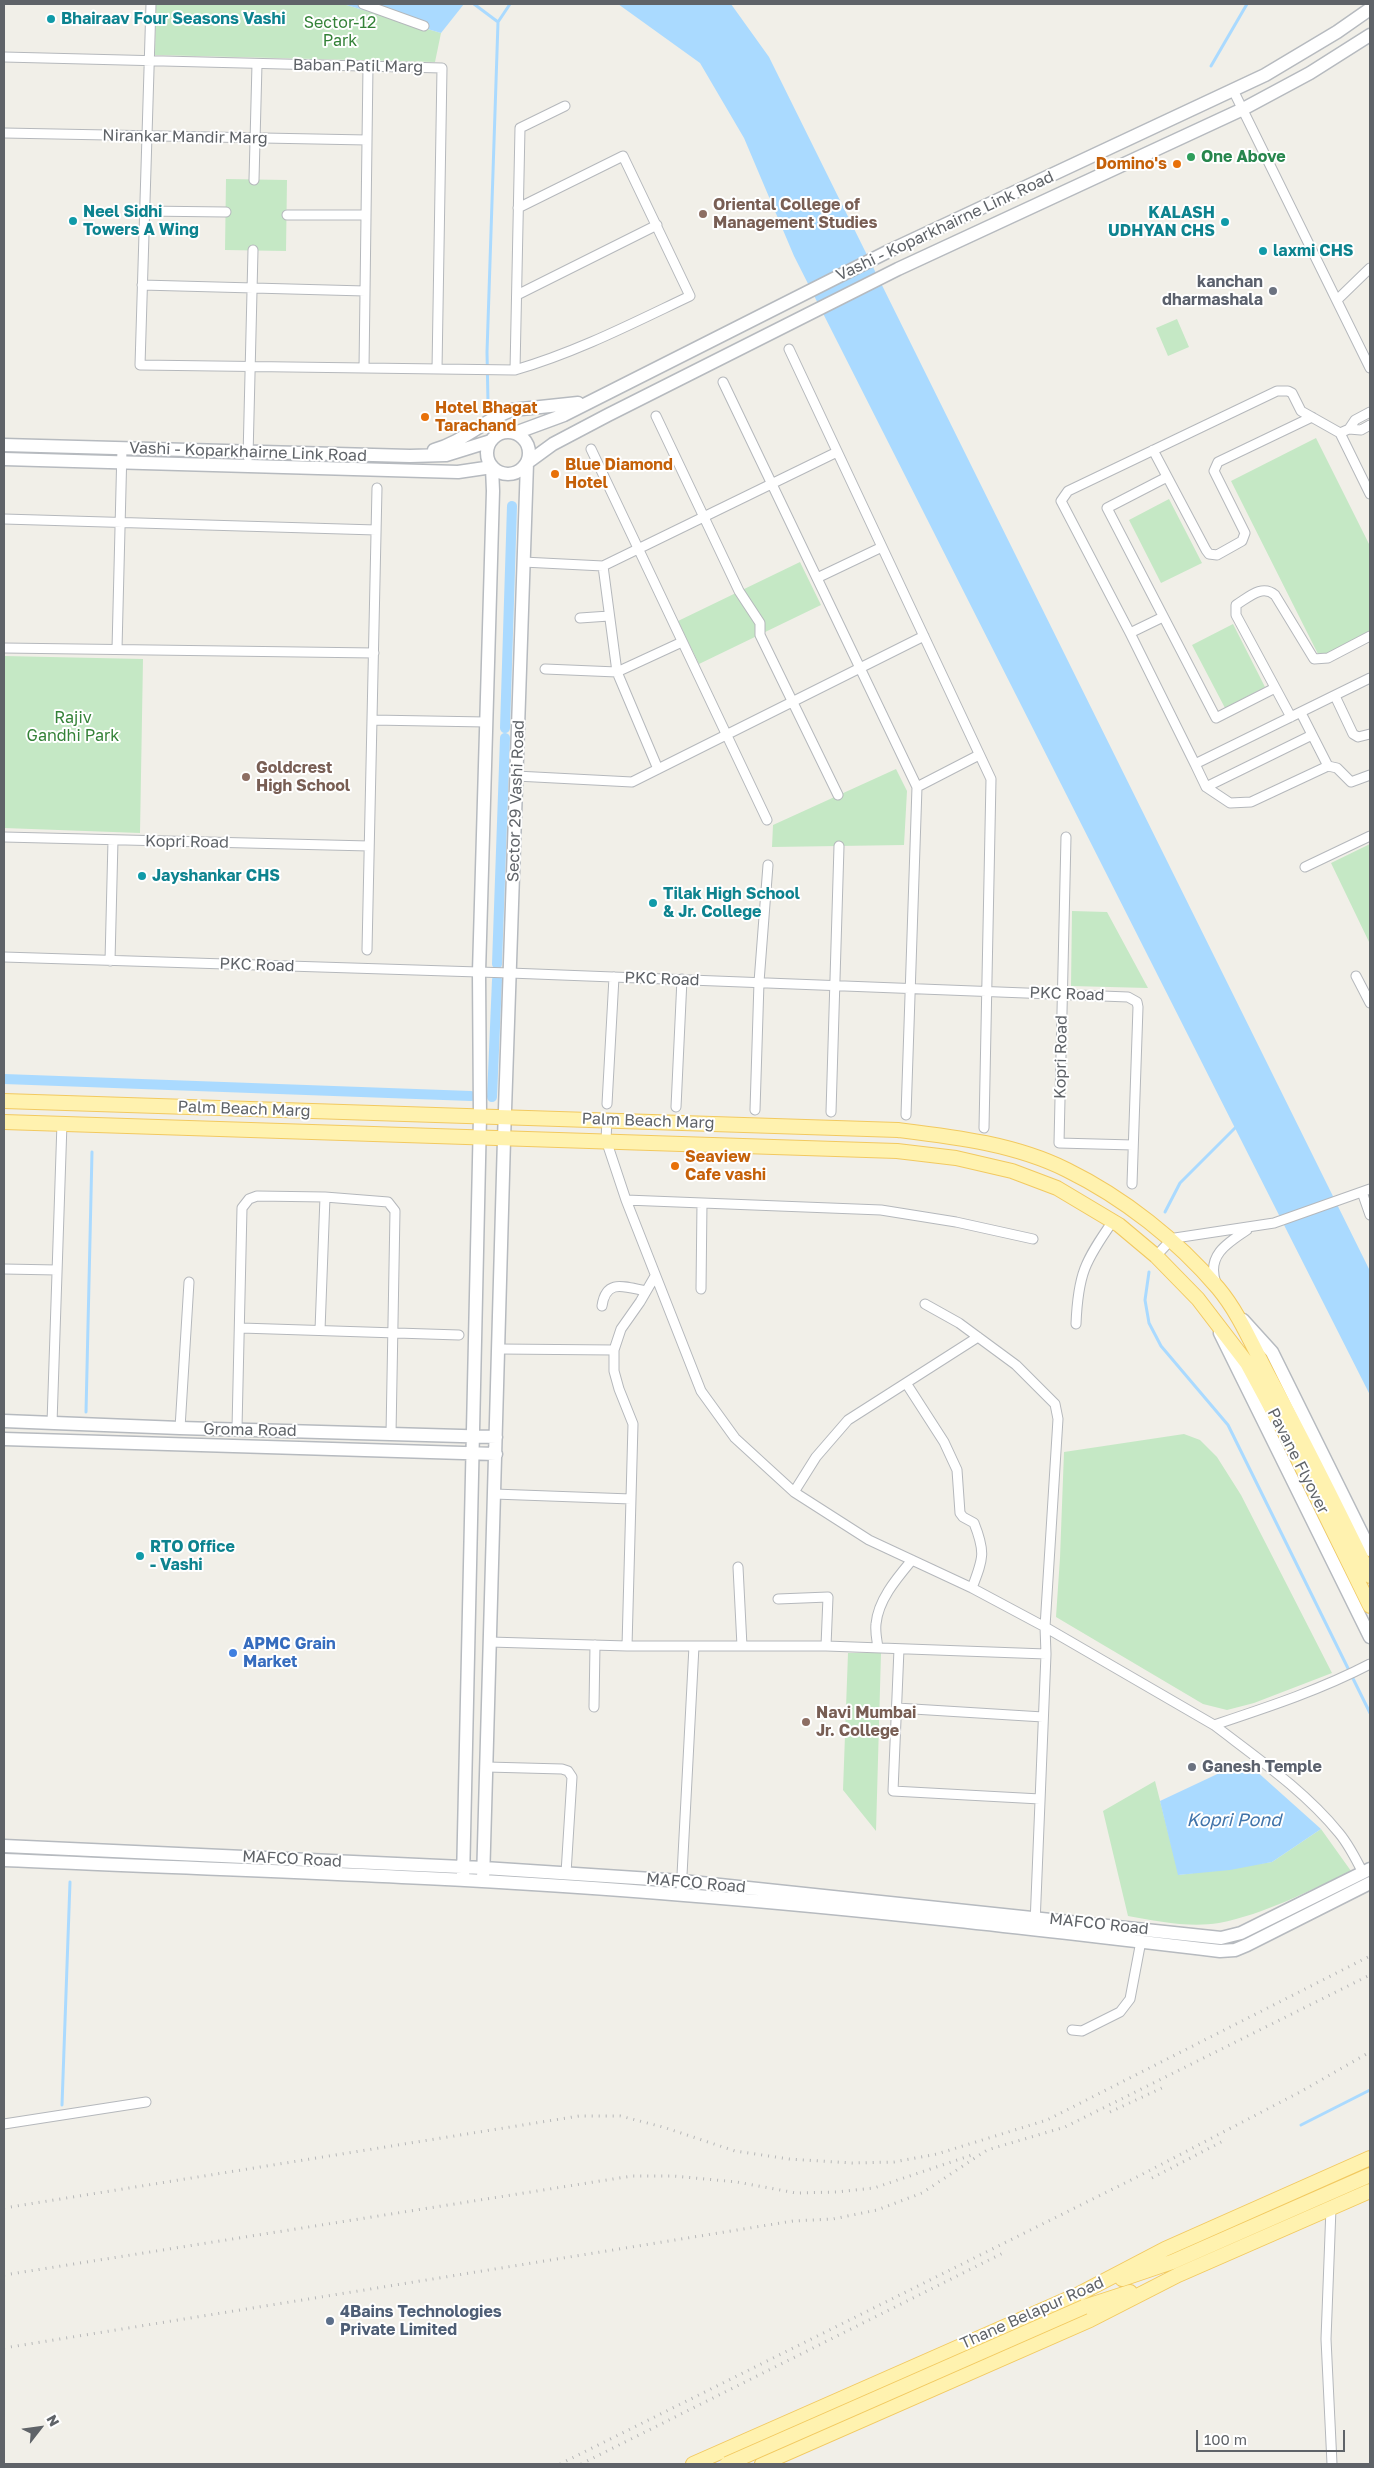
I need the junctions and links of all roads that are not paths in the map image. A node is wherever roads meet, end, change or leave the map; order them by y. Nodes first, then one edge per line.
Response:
1 (151, 4) edge
2 (362, 4) edge
3 (1370, 9) edge
4 (424, 26) dead end
5 (1370, 35) edge
6 (4, 57) edge
7 (149, 61) junction
8 (257, 64) junction
9 (368, 66) junction
10 (1233, 90) junction
11 (565, 106) dead end
12 (1242, 109) junction
13 (4, 134) edge
14 (147, 136) junction
15 (255, 138) junction
16 (367, 140) junction
17 (254, 180) dead end
18 (518, 208) junction
19 (144, 211) junction
20 (226, 212) dead end
21 (287, 215) dead end
22 (366, 216) junction
23 (656, 225) junction
24 (253, 250) dead end
25 (1370, 268) edge
26 (142, 285) junction
27 (252, 288) junction
28 (365, 291) junction
29 (517, 295) junction
30 (1337, 300) junction
31 (789, 349) dead end
32 (250, 366) junction
33 (364, 368) junction
34 (1370, 368) edge
35 (437, 369) junction
36 (515, 370) junction
37 (723, 382) dead end
38 (599, 397) junction
39 (1370, 412) edge
40 (656, 416) dead end
41 (1312, 417) junction
42 (1370, 426) edge
43 (1345, 431) junction
44 (515, 433) junction
45 (491, 441) junction
46 (4, 445) edge
47 (122, 448) junction
48 (591, 449) dead end
49 (1153, 450) junction
50 (248, 452) junction
51 (837, 452) junction
52 (410, 456) junction
53 (4, 459) edge
54 (122, 463) junction
55 (527, 463) junction
56 (248, 466) junction
57 (492, 467) junction
58 (1167, 477) junction
59 (772, 484) junction
60 (377, 488) dead end
61 (1370, 494) edge
62 (704, 517) junction
63 (4, 519) edge
64 (120, 523) junction
65 (376, 530) junction
66 (882, 547) junction
67 (638, 549) junction
68 (523, 562) junction
69 (603, 566) junction
70 (817, 578) junction
71 (609, 616) junction
72 (1164, 617) junction
73 (580, 618) dead end
74 (1130, 634) junction
75 (924, 636) junction
76 (1370, 636) edge
77 (682, 642) junction
78 (4, 648) edge
79 (118, 649) junction
80 (374, 653) junction
81 (860, 668) junction
82 (545, 669) dead end
83 (617, 672) junction
84 (1370, 678) edge
85 (1275, 688) junction
86 (1335, 696) junction
87 (793, 702) junction
88 (1301, 713) junction
89 (1291, 717) junction
90 (372, 720) junction
91 (486, 722) junction
92 (1370, 734) edge
93 (726, 735) junction
94 (1312, 735) junction
95 (979, 754) junction
96 (1195, 764) junction
97 (1328, 766) junction
98 (658, 769) junction
99 (1370, 774) edge
100 (516, 776) junction
101 (917, 787) junction
102 (1206, 787) junction
103 (838, 795) dead end
104 (767, 820) dead end
105 (1370, 836) edge
106 (4, 837) edge
107 (1066, 837) dead end
108 (113, 840) junction
109 (369, 846) junction
110 (839, 846) dead end
111 (768, 865) dead end
112 (1305, 867) dead end
113 (367, 950) dead end
114 (4, 958) edge
115 (110, 961) junction
116 (479, 972) junction
117 (510, 973) junction
118 (1356, 976) dead end
119 (614, 977) junction
120 (682, 979) junction
121 (759, 982) junction
122 (835, 985) junction
123 (910, 988) junction
124 (987, 991) junction
125 (1063, 994) junction
126 (1370, 1003) edge
127 (4, 1102) edge
128 (607, 1104) dead end
129 (676, 1107) dead end
130 (755, 1110) dead end
131 (831, 1112) dead end
132 (906, 1115) dead end
133 (480, 1116) junction
134 (505, 1116) junction
135 (607, 1120) junction
136 (4, 1122) edge
137 (62, 1123) junction
138 (984, 1128) dead end
139 (480, 1138) junction
140 (504, 1139) junction
141 (606, 1140) junction
142 (1133, 1145) junction
143 (1132, 1184) dead end
144 (1362, 1192) edge
145 (325, 1197) junction
146 (626, 1200) junction
147 (702, 1202) junction
148 (1370, 1215) edge
149 (1113, 1221) junction
150 (1249, 1228) junction
151 (1033, 1240) dead end
152 (1170, 1241) junction
153 (1156, 1256) junction
154 (4, 1269) edge
155 (57, 1270) junction
156 (655, 1276) junction
157 (189, 1282) dead end
158 (1218, 1288) junction
159 (701, 1289) dead end
160 (646, 1291) junction
161 (925, 1304) dead end
162 (602, 1306) dead end
163 (1234, 1311) junction
164 (1215, 1322) junction
165 (1076, 1324) dead end
166 (241, 1328) junction
167 (320, 1330) junction
168 (394, 1332) junction
169 (459, 1336) dead end
170 (978, 1337) junction
171 (499, 1349) junction
172 (614, 1350) junction
173 (1253, 1360) junction
174 (906, 1383) junction
175 (4, 1421) edge
176 (52, 1422) junction
177 (180, 1428) junction
178 (237, 1428) junction
179 (392, 1434) junction
180 (473, 1436) junction
181 (496, 1437) junction
182 (4, 1439) edge
183 (472, 1453) junction
184 (496, 1454) junction
185 (794, 1492) junction
186 (494, 1494) junction
187 (631, 1499) junction
188 (1370, 1550) edge
189 (912, 1560) junction
190 (738, 1567) dead end
191 (1370, 1576) edge
192 (972, 1588) junction
193 (778, 1599) dead end
194 (1370, 1606) edge
195 (1045, 1627) junction
196 (1370, 1637) edge
197 (490, 1642) junction
198 (595, 1645) junction
199 (627, 1646) junction
200 (694, 1646) junction
201 (742, 1646) junction
202 (826, 1646) junction
203 (878, 1648) junction
204 (899, 1648) junction
205 (1046, 1654) junction
206 (1366, 1666) edge
207 (594, 1707) dead end
208 (896, 1708) junction
209 (1043, 1717) junction
210 (1214, 1725) junction
211 (487, 1767) junction
212 (1040, 1799) junction
213 (4, 1846) edge
214 (4, 1860) edge
215 (463, 1867) junction
216 (484, 1868) junction
217 (566, 1873) junction
218 (1368, 1875) edge
219 (463, 1880) junction
220 (484, 1881) junction
221 (682, 1881) junction
222 (682, 1894) junction
223 (1035, 1924) junction
224 (1141, 1942) junction
225 (1072, 2030) dead end
226 (146, 2102) dead end
227 (4, 2124) edge
228 (1370, 2158) edge
229 (1370, 2175) edge
230 (1370, 2191) edge
231 (1331, 2208) junction
232 (1178, 2275) junction
233 (1079, 2294) junction
234 (724, 2458) edge
235 (702, 2462) edge
236 (762, 2464) edge
237 (1332, 2464) edge

1 - 7 street
2 - 4 street
3 - 10 main road, Vashi - Koparkhairne Link Road
5 - 12 main road, Vashi - Koparkhairne Link Road
6 - 7 street, Baban Patil Marg
7 - 8 street, Baban Patil Marg
7 - 14 street
8 - 9 street, Baban Patil Marg
8 - 15 street
9 - 16 street
9 - 35 street, Baban Patil Marg
10 - 12 street
10 - 38 main road, Vashi - Koparkhairne Link Road
11 - 18 street
12 - 30 street
12 - 55 main road, Vashi - Koparkhairne Link Road
13 - 14 street, Nirankar Mandir Marg
14 - 15 street, Nirankar Mandir Marg
14 - 19 street
15 - 16 street, Nirankar Mandir Marg
15 - 17 street
16 - 22 street
18 - 23 street
18 - 29 street
19 - 20 street
19 - 26 street
21 - 22 street
22 - 28 street
23 - 29 street
23 - 36 street
24 - 27 street
25 - 30 street
26 - 27 street
26 - 32 street
27 - 28 street
27 - 32 street
28 - 33 street
29 - 36 street
30 - 34 street
31 - 51 street
32 - 33 street
32 - 50 street
33 - 35 street
35 - 36 street
37 - 59 street
38 - 44 main road, Vashi - Koparkhairne Link Road
38 - 52 main road
39 - 43 street
40 - 62 street
41 - 43 street
41 - 49 street
41 - 58 street
42 - 43 street
43 - 61 street
44 - 45 main road
44 - 55 main road
45 - 52 main road, Vashi - Koparkhairne Link Road
45 - 57 main road
46 - 47 main road, Vashi - Koparkhairne Link Road
47 - 50 main road, Vashi - Koparkhairne Link Road
47 - 54 street
48 - 67 street
49 - 58 street
49 - 74 street
50 - 52 main road, Vashi - Koparkhairne Link Road
50 - 56 street
51 - 59 street
51 - 66 street
53 - 54 main road, Vashi - Koparkhairne Link Road
54 - 56 main road, Vashi - Koparkhairne Link Road
54 - 64 street
55 - 57 main road
55 - 68 main road, Sector 29 Vashi Road
56 - 57 main road, Vashi - Koparkhairne Link Road
57 - 91 main road, Sector 29 Vashi Road
58 - 72 street
59 - 62 street
59 - 70 street
60 - 65 street
62 - 67 street
62 - 87 street
63 - 64 street
64 - 65 street
64 - 79 street
65 - 80 street
66 - 70 street
66 - 75 street
67 - 69 street
67 - 77 street
68 - 69 street
68 - 100 main road, Sector 29 Vashi Road
69 - 71 street
70 - 81 street
71 - 73 street
71 - 83 street
72 - 74 street
72 - 85 street
74 - 96 street
75 - 81 street
75 - 95 street
76 - 85 street
77 - 83 street
77 - 93 street
78 - 79 street
79 - 80 street
80 - 90 street
81 - 87 street
81 - 101 street
82 - 83 street
83 - 98 street
84 - 86 street
85 - 89 street
86 - 88 street
86 - 92 street
87 - 93 street
87 - 103 street
88 - 89 street
88 - 94 street
89 - 96 street
90 - 91 street
90 - 109 street
91 - 116 main road, Sector 29 Vashi Road
93 - 98 street
93 - 104 street
94 - 97 street
94 - 102 street
95 - 101 street
95 - 124 street
96 - 102 street
97 - 99 street
97 - 102 street
98 - 100 street
100 - 117 main road, Sector 29 Vashi Road
101 - 123 street
105 - 112 street
106 - 108 street, Kopri Road
107 - 125 street, Kopri Road
108 - 109 street, Kopri Road
108 - 115 street
109 - 113 street
110 - 122 street
111 - 121 street
114 - 115 street, PKC Road
115 - 116 street, PKC Road
116 - 117 street, PKC Road
116 - 133 main road, Sector 29 Vashi Road
117 - 119 street, PKC Road
117 - 134 main road, Sector 29 Vashi Road
118 - 126 street
119 - 120 street, PKC Road
119 - 128 street
120 - 121 street, PKC Road
120 - 129 street
121 - 122 street, PKC Road
121 - 130 street
122 - 123 street, PKC Road
122 - 131 street
123 - 124 street, PKC Road
123 - 132 street
124 - 125 street, PKC Road
124 - 138 street
125 - 142 street, PKC Road
125 - 142 street, Kopri Road
127 - 133 main road, Palm Beach Marg
133 - 134 main road, Palm Beach Marg
133 - 139 main road, Sector 29 Vashi Road
134 - 135 main road, Palm Beach Marg
134 - 140 main road, Sector 29 Vashi Road
135 - 141 street
135 - 152 main road, Palm Beach Marg
136 - 137 main road, Palm Beach Marg
137 - 139 main road, Palm Beach Marg
137 - 155 street
139 - 140 main road, Palm Beach Marg
139 - 180 main road, Sector 29 Vashi Road
140 - 141 main road, Palm Beach Marg
140 - 171 main road, Sector 29 Vashi Road
141 - 146 street
141 - 149 main road, Palm Beach Marg
142 - 143 street, PKC Road
144 - 148 street
144 - 150 street
145 - 166 street
145 - 167 street
145 - 168 street
146 - 147 street
146 - 156 street
147 - 151 street
147 - 159 street
149 - 153 main road, Palm Beach Marg
149 - 165 street
150 - 152 street
150 - 158 street
152 - 153 street
152 - 158 main road, Palm Beach Marg
153 - 164 main road, Palm Beach Marg
154 - 155 street
155 - 176 street
156 - 160 street
156 - 185 street
157 - 177 street
158 - 163 main road, Palm Beach Marg
160 - 162 street
160 - 172 street
161 - 170 street
163 - 173 main road, Pavane Flyover
163 - 188 main road
164 - 173 main road, Pavane Flyover
164 - 196 main road
166 - 167 street
166 - 178 street
167 - 168 street
168 - 169 street
168 - 179 street
170 - 174 street
170 - 195 street
171 - 172 street
171 - 181 main road, Sector 29 Vashi Road
172 - 187 street
173 - 191 main road, Pavane Flyover
173 - 194 main road, Pavane Flyover
174 - 185 street
174 - 192 street
175 - 176 main road, Groma Road
176 - 177 main road, Groma Road
177 - 178 main road, Groma Road
178 - 179 main road, Groma Road
179 - 180 main road, Groma Road
180 - 181 main road, Groma Road
180 - 183 main road, Sector 29 Vashi Road
181 - 184 main road, Sector 29 Vashi Road
182 - 183 main road, Groma Road
183 - 184 main road, Groma Road
183 - 215 main road, Sector 29 Vashi Road
184 - 186 main road, Sector 29 Vashi Road
185 - 189 street
186 - 187 street
186 - 197 main road, Sector 29 Vashi Road
187 - 199 street
189 - 192 street
189 - 203 street
190 - 201 street
192 - 195 street
193 - 202 street
195 - 205 street
195 - 210 street
197 - 198 street
197 - 211 main road, Sector 29 Vashi Road
198 - 199 street
198 - 207 street
199 - 200 street
200 - 201 street
200 - 221 street
201 - 202 street
202 - 203 street
203 - 204 street
204 - 205 street
204 - 208 street
205 - 209 street
206 - 210 street
208 - 209 street
208 - 212 street
209 - 212 street
210 - 218 street
211 - 216 main road, Sector 29 Vashi Road
211 - 217 street
212 - 223 street
213 - 215 main road, MAFCO Road
214 - 219 main road, MAFCO Road
215 - 216 main road, MAFCO Road
215 - 219 main road, Sector 29 Vashi Road
216 - 217 main road, MAFCO Road
216 - 220 main road, Sector 29 Vashi Road
217 - 221 main road, MAFCO Road
218 - 223 main road, MAFCO Road
218 - 224 main road, MAFCO Road
219 - 220 main road, MAFCO Road
220 - 222 main road, MAFCO Road
221 - 222 street
221 - 223 main road, MAFCO Road
222 - 223 main road, MAFCO Road
223 - 224 main road, MAFCO Road
224 - 225 street
226 - 227 street
228 - 233 main road, Thane Belapur Road
229 - 233 main road
230 - 231 main road
231 - 232 main road
231 - 237 street
232 - 234 main road, bridge
232 - 236 main road
233 - 234 main road, Thane Belapur Road
234 - 235 main road, Thane Belapur Road

